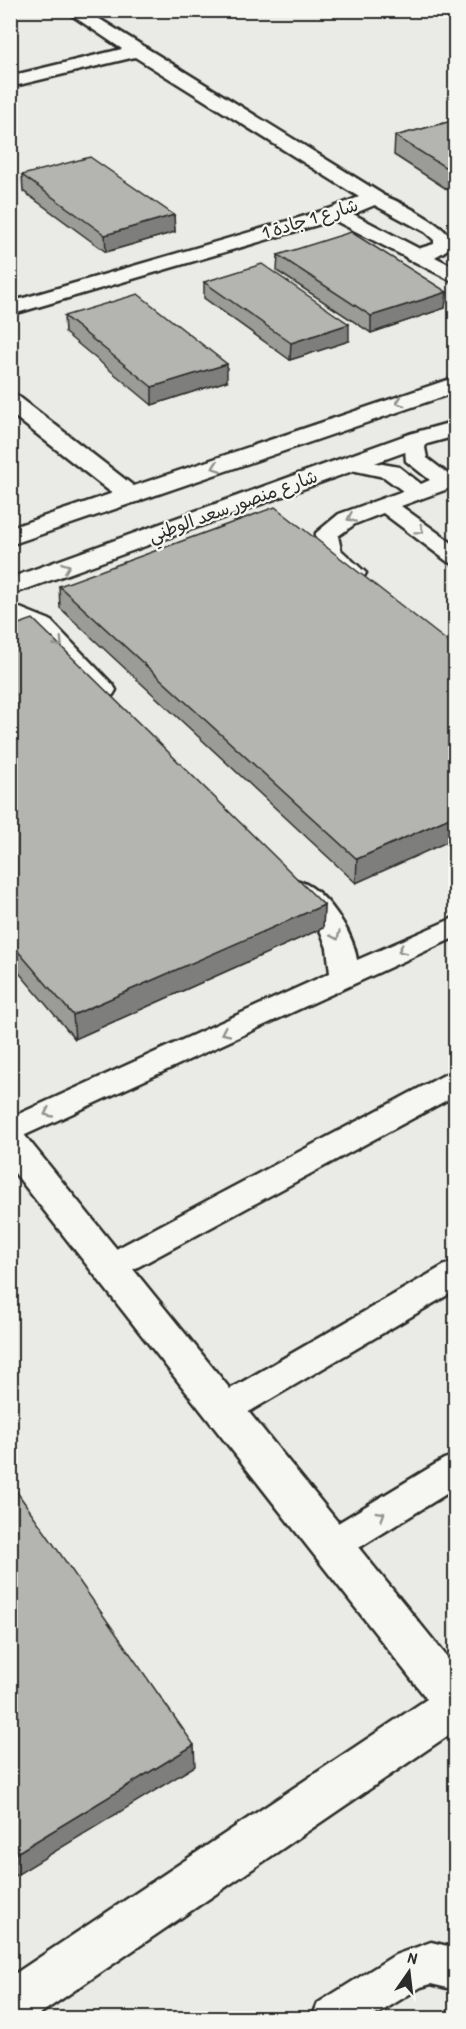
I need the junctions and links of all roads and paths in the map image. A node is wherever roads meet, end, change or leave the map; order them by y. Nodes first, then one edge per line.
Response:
1 (72, 10) edge
2 (136, 51) junction
3 (10, 82) edge
4 (375, 198) junction
5 (336, 213) junction
6 (414, 256) junction
7 (456, 277) edge
8 (10, 309) edge
9 (456, 384) edge
10 (10, 401) edge
11 (456, 428) edge
12 (418, 439) junction
13 (349, 464) junction
14 (451, 480) edge
15 (418, 492) junction
16 (131, 496) junction
17 (385, 504) junction
18 (10, 537) edge
19 (456, 557) edge
20 (10, 587) edge
21 (376, 590) edge
22 (10, 611) edge
23 (124, 711) edge
24 (281, 874) edge
25 (456, 926) edge
26 (344, 977) junction
27 (456, 1082) edge
28 (10, 1131) edge
29 (10, 1141) edge
30 (110, 1267) junction
31 (456, 1274) edge
32 (223, 1410) junction
33 (456, 1470) edge
34 (331, 1546) junction
35 (456, 1704) edge
36 (456, 1969) edge
37 (10, 2006) edge
38 (333, 2019) edge

1 - 2 street, شارع 1 جادة 1
2 - 3 street
2 - 4 street, شارع 1 جادة 1
4 - 5 street, شارع 1 جادة 1
4 - 6 lane
5 - 6 street
5 - 8 street, شارع 1 جادة 1
6 - 7 street
9 -> 16 street, شارع منصور سعد الوطني
10 - 16 street
11 - 12 street, شارع منصور سعد الوطني
12 - 13 street, شارع منصور سعد الوطني
12 - 14 lane
13 - 15 lane
20 -> 13 street, شارع منصور سعد الوطني
14 - 15 lane
15 - 17 lane
16 - 18 street, شارع منصور سعد الوطني
17 -> 19 lane
17 -> 21 lane
22 -> 23 lane
24 -> 26 lane
25 -> 26 lane
26 -> 28 lane
27 - 30 lane
29 - 30 street
30 - 32 street
31 - 32 lane
32 - 34 street
34 -> 33 lane
34 - 35 street
35 - 37 street
36 - 38 lane

